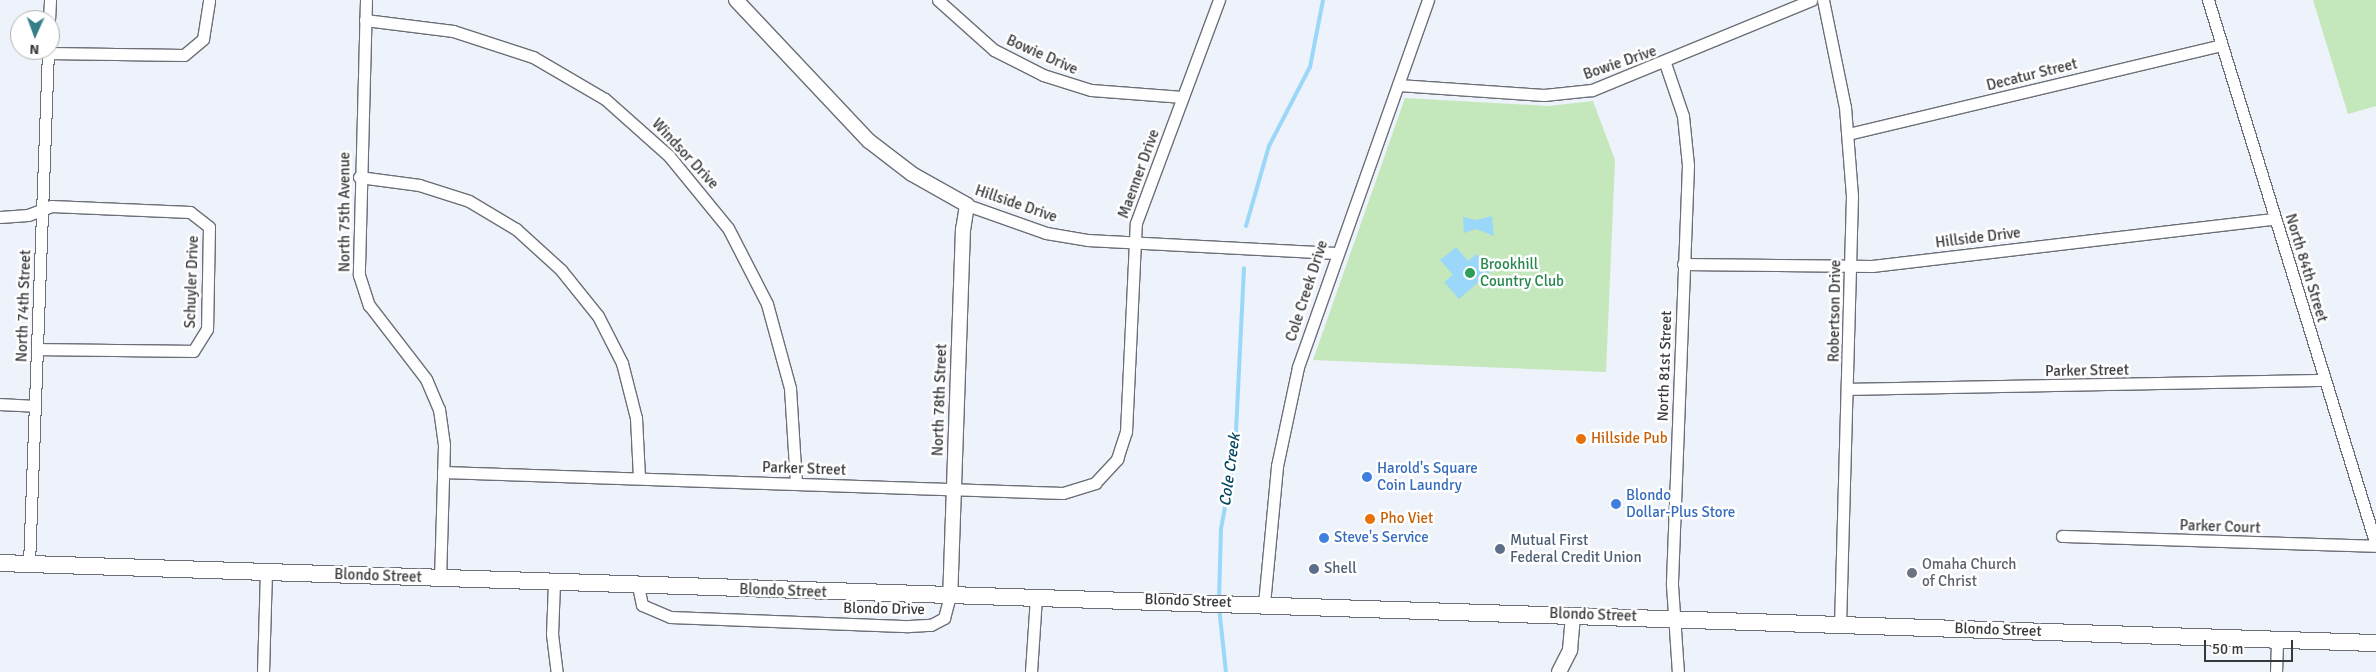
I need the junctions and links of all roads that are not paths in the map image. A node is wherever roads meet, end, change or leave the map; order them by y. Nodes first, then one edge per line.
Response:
1 (209, 0) edge
2 (366, 0) edge
3 (736, 0) edge
4 (938, 0) edge
5 (1218, 0) edge
6 (1428, 0) edge
7 (1810, 0) edge
8 (1823, 0) edge
9 (2208, 0) edge
10 (365, 20) junction
11 (2222, 45) junction
12 (60, 53) edge
13 (48, 60) edge
14 (1665, 63) junction
15 (1398, 85) junction
16 (1183, 96) junction
17 (1848, 134) junction
18 (359, 177) junction
19 (968, 205) junction
20 (42, 210) junction
21 (0, 217) edge
22 (2275, 219) junction
23 (1133, 244) junction
24 (1335, 253) junction
25 (1683, 264) junction
26 (1852, 268) junction
27 (37, 349) junction
28 (2325, 380) junction
29 (1849, 389) junction
30 (0, 404) edge
31 (35, 406) junction
32 (1126, 426) joint
33 (443, 472) junction
34 (639, 478) junction
35 (796, 483) junction
36 (953, 489) junction
37 (2062, 536) dead end
38 (2376, 545) edge
39 (0, 562) edge
40 (29, 564) junction
41 (266, 572) junction
42 (440, 579) junction
43 (554, 583) junction
44 (638, 586) junction
45 (950, 596) junction
46 (1036, 597) junction
47 (1264, 604) junction
48 (1573, 614) junction
49 (1673, 618) junction
50 (1840, 625) junction
51 (2277, 640) junction
52 (2376, 643) edge
53 (263, 672) edge
54 (558, 672) edge
55 (1031, 672) edge
56 (1559, 672) edge
57 (1678, 672) edge
58 (2276, 672) edge

1 - 12 street
2 - 10 street, North 75th Avenue
3 - 19 street, Hillside Drive
4 - 16 street, Bowie Drive
5 - 16 street, Maenner Drive
6 - 15 street, Cole Creek Drive
7 - 14 street, Bowie Drive
8 - 17 street, Robertson Drive
9 - 11 street, North 84th Street
10 - 18 street, North 75th Avenue
10 - 35 street, Windsor Drive
11 - 17 street, Decatur Street
11 - 22 street, North 84th Street
13 - 20 street, North 74th Street
14 - 15 street, Bowie Drive
14 - 25 street, North 81st Street
15 - 24 street, Cole Creek Drive
16 - 23 street, Maenner Drive
17 - 26 street, Robertson Drive
18 - 33 street, North 75th Avenue
18 - 34 street
19 - 23 street, Hillside Drive
19 - 36 street, North 78th Street
20 - 21 street
20 - 27 street, North 74th Street
20 - 27 street, Schuyler Drive
22 - 26 street, Hillside Drive
22 - 28 street, North 84th Street
23 - 24 street, Hillside Drive
23 - 32 street, Maenner Drive
24 - 47 street, Cole Creek Drive
25 - 26 street, Hillside Drive
25 - 49 street, North 81st Street
26 - 29 street, Robertson Drive
27 - 31 street, North 74th Street
28 - 29 street, Parker Street
28 - 38 street, North 84th Street
29 - 50 street, Robertson Drive
30 - 31 street
31 - 40 street, North 74th Street
32 - 36 street, Parker Street
33 - 34 street, Parker Street
33 - 42 street, North 75th Avenue
34 - 35 street, Parker Street
35 - 36 street, Parker Street
36 - 45 street, North 78th Street
37 - 38 street, Parker Court
39 - 40 main road, Blondo Street
40 - 41 main road, Blondo Street
41 - 42 main road, Blondo Street
41 - 53 street
42 - 43 main road, Blondo Street
43 - 44 main road, Blondo Street
43 - 54 street
44 - 45 main road, Blondo Street
44 - 45 street, Blondo Drive
45 - 46 main road, Blondo Street
46 - 47 main road, Blondo Street
46 - 55 street
47 - 48 main road, Blondo Street
48 - 49 main road, Blondo Street
48 - 56 street
49 - 50 main road, Blondo Street
49 - 57 street, North 81st Street
50 - 51 main road, Blondo Street
51 - 52 main road, Blondo Street
51 - 58 street

